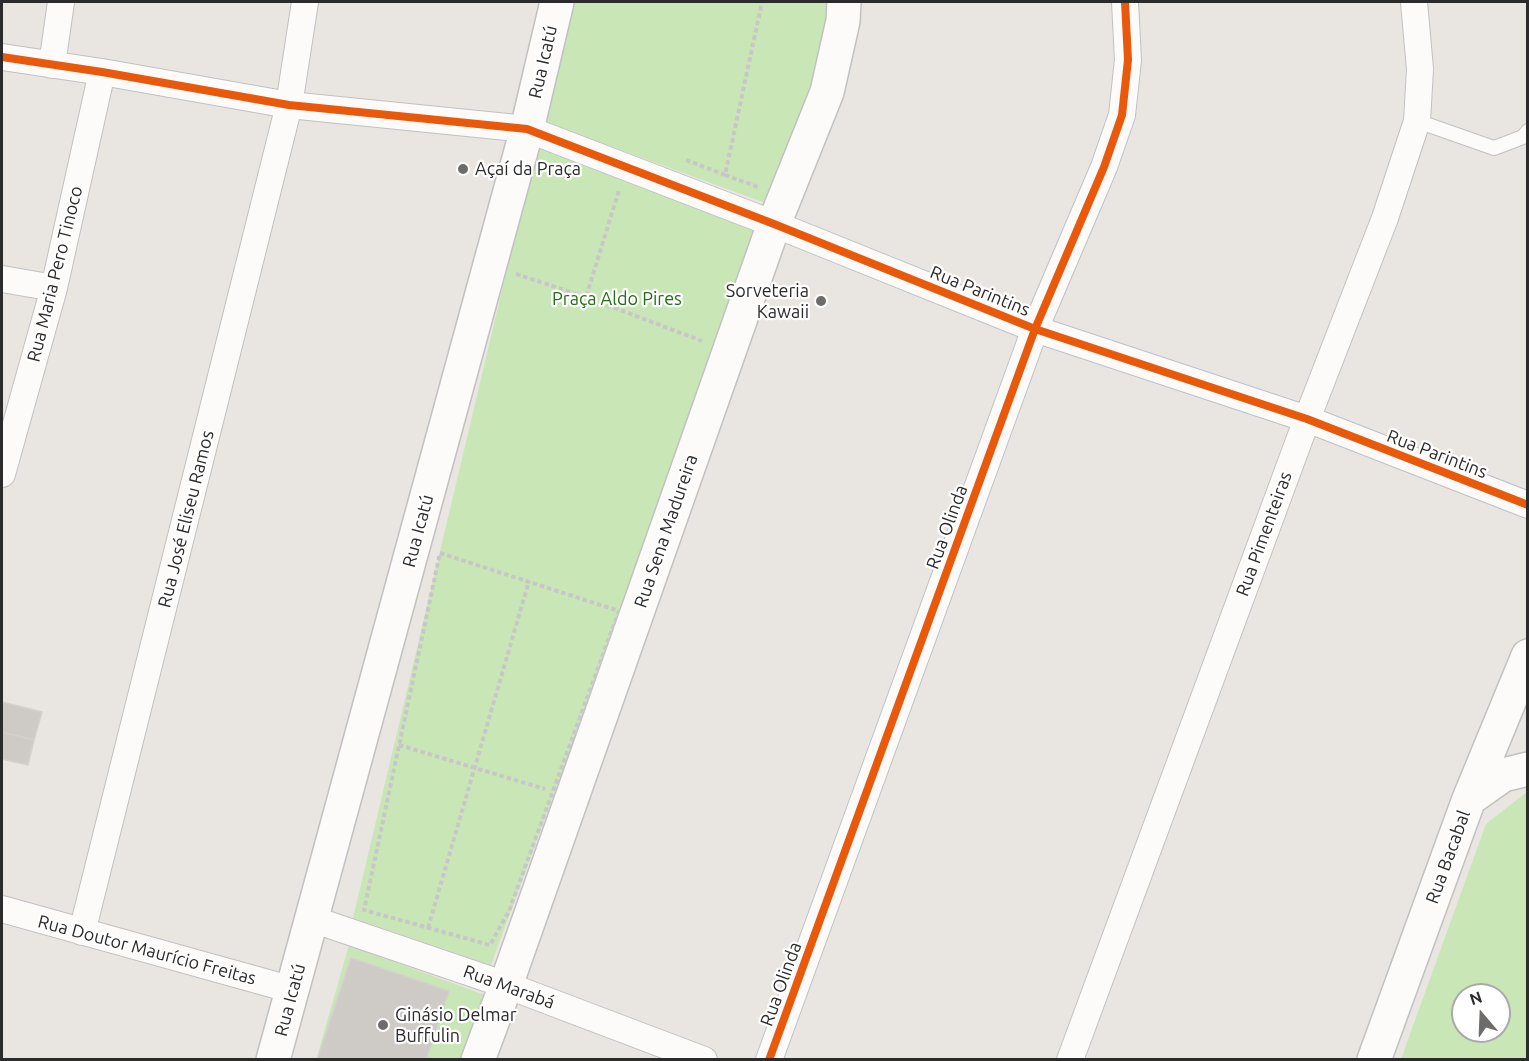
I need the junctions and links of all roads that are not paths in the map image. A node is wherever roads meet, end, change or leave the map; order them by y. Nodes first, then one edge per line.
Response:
1 (61, 2) edge
2 (305, 2) edge
3 (558, 2) edge
4 (844, 2) edge
5 (1125, 2) edge
6 (1414, 2) edge
7 (2, 57) edge
8 (52, 65) junction
9 (102, 72) junction
10 (289, 105) junction
11 (1417, 121) junction
12 (527, 129) junction
13 (1527, 131) edge
14 (774, 224) junction
15 (2, 279) edge
16 (54, 288) junction
17 (1035, 329) junction
18 (1307, 419) junction
19 (2, 474) edge
20 (1527, 505) edge
21 (1522, 670) edge
22 (1527, 717) edge
23 (1527, 769) edge
24 (1469, 799) junction
25 (2, 909) edge
26 (312, 919) junction
27 (82, 932) junction
28 (506, 985) junction
29 (293, 990) junction
30 (273, 1059) edge
31 (478, 1059) edge
32 (704, 1059) edge
33 (769, 1059) edge
34 (1070, 1059) edge
35 (1374, 1059) edge

1 - 8 street
2 - 10 street, Rua José Eliseu Ramos
3 - 12 street, Rua Icatú
4 - 14 street, Rua Sena Madureira
5 - 17 street, Rua Olinda
6 - 11 street, Rua Pimenteiras
7 - 8 street, Rua Parintins
8 - 9 street, Rua Parintins
9 - 10 street, Rua Parintins
9 - 16 street, Rua Maria Pero Tinoco
10 - 12 street, Rua Parintins
10 - 27 street, Rua José Eliseu Ramos
11 - 13 lane
11 - 18 street, Rua Pimenteiras
12 - 14 street, Rua Parintins
12 - 26 street, Rua Icatú
14 - 17 street, Rua Parintins
14 - 28 street, Rua Sena Madureira
15 - 16 street
16 - 19 street, Rua Maria Pero Tinoco
17 - 18 street, Rua Parintins
17 - 33 street, Rua Olinda
18 - 20 street, Rua Parintins
18 - 34 street, Rua Pimenteiras
21 - 22 street
21 - 24 street, Rua Bacabal
23 - 24 street
24 - 35 street, Rua Bacabal
25 - 27 street, Rua Doutor Maurício Freitas
26 - 28 street, Rua Marabá
26 - 29 street, Rua Icatú
27 - 29 street, Rua Doutor Maurício Freitas
28 - 31 street, Rua Sena Madureira
28 - 32 street, Rua Marabá
29 - 30 street, Rua Icatú

